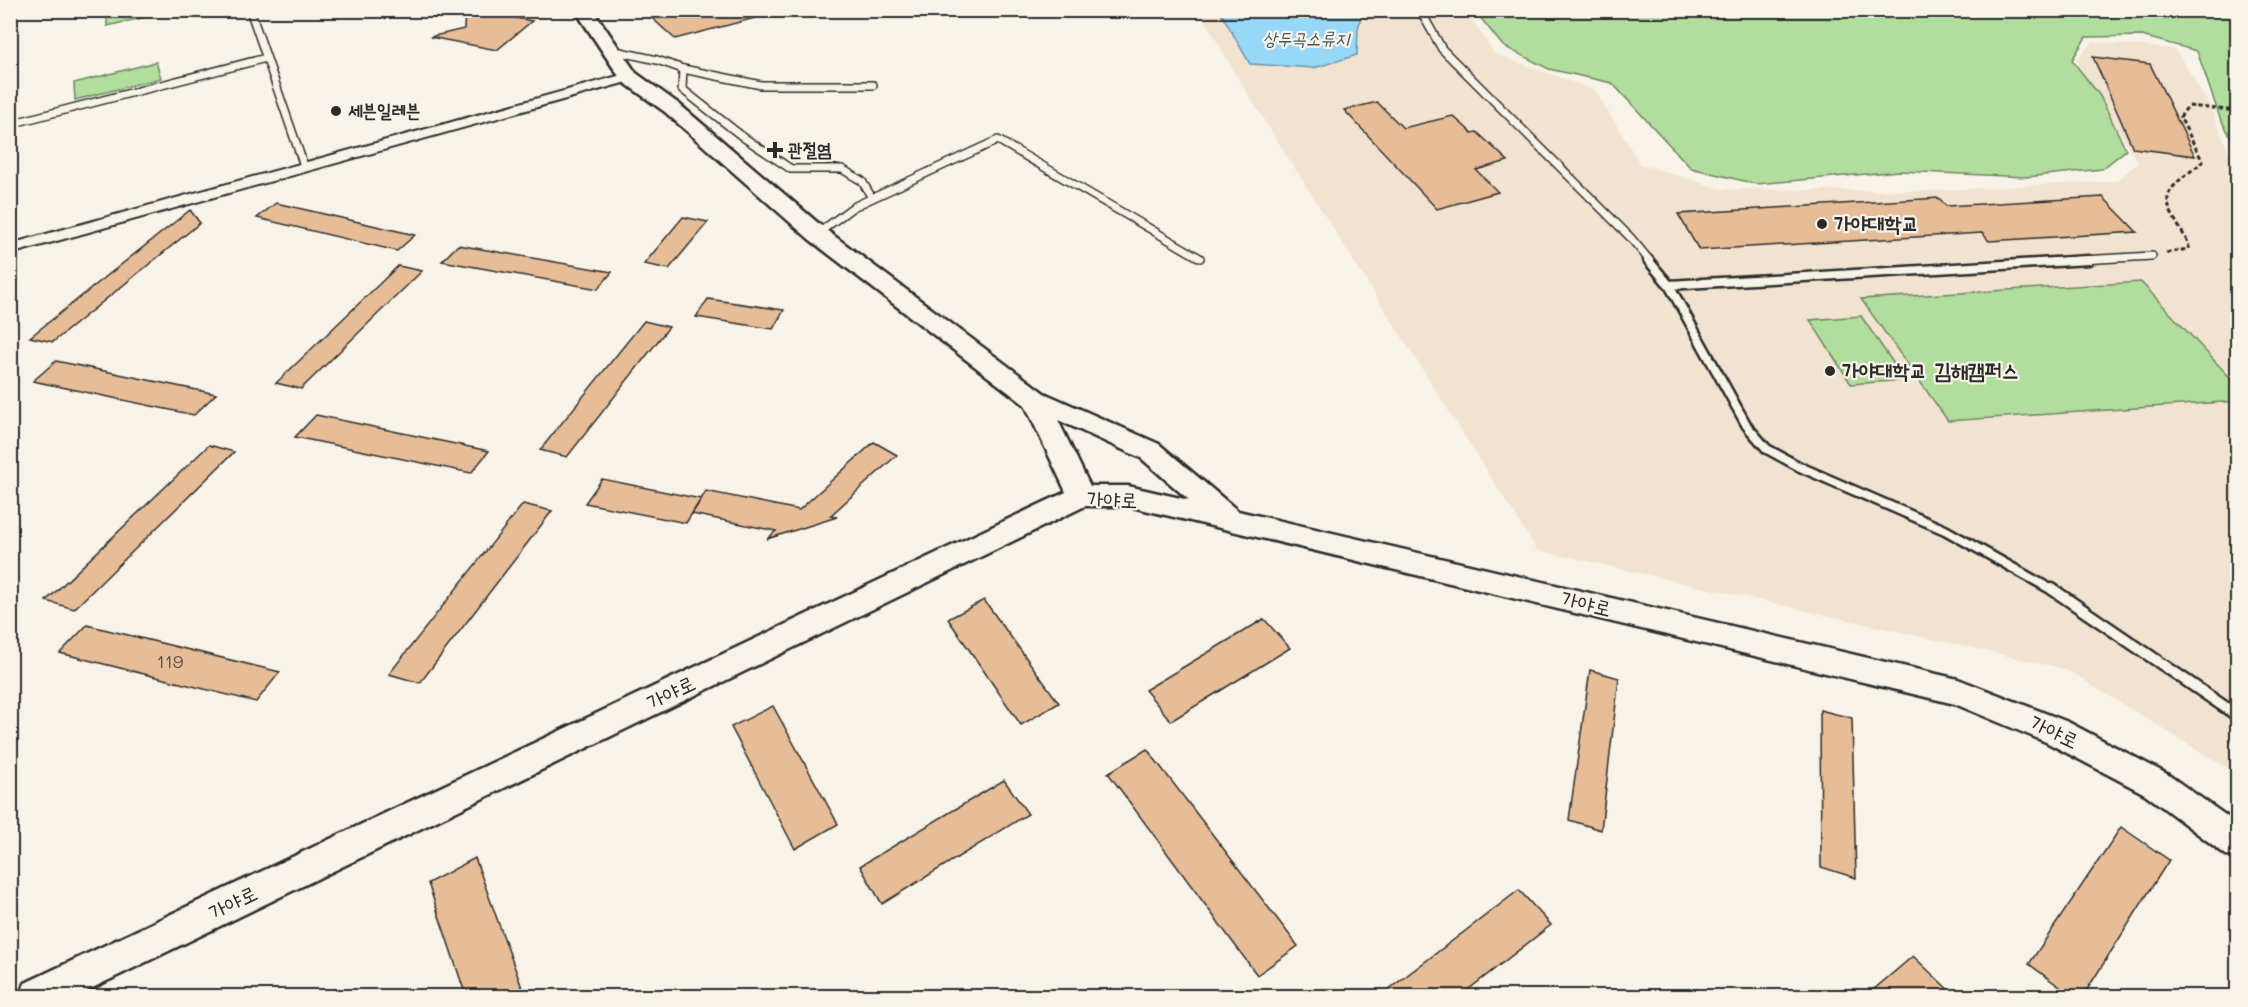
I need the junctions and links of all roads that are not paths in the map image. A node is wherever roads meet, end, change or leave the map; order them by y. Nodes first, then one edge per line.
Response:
1 (249, 10) edge
2 (584, 10) edge
3 (1420, 10) edge
4 (610, 50) junction
5 (266, 58) junction
6 (683, 69) junction
7 (629, 77) junction
8 (873, 85) dead end
9 (10, 124) edge
10 (304, 166) junction
11 (872, 198) junction
12 (817, 234) junction
13 (10, 249) edge
14 (2152, 256) road end
15 (1200, 258) dead end
16 (1669, 285) junction
17 (1035, 399) junction
18 (1082, 496) junction
19 (1230, 520) junction
20 (2238, 716) edge
21 (2238, 844) edge
22 (38, 996) edge

1 - 5 lane
2 - 4 main road
3 - 16 lane
4 - 6 lane
4 - 7 main road
5 - 9 lane
5 - 10 lane
6 - 8 lane
6 - 11 lane
7 - 10 street
7 - 12 main road
10 - 13 street
11 - 12 lane
11 - 15 lane
12 - 17 main road
14 - 16 lane
16 - 20 lane
17 - 18 main road
17 - 19 main road
18 - 19 main road, 가야로
18 - 22 main road, 가야로
19 - 21 main road, 가야로

